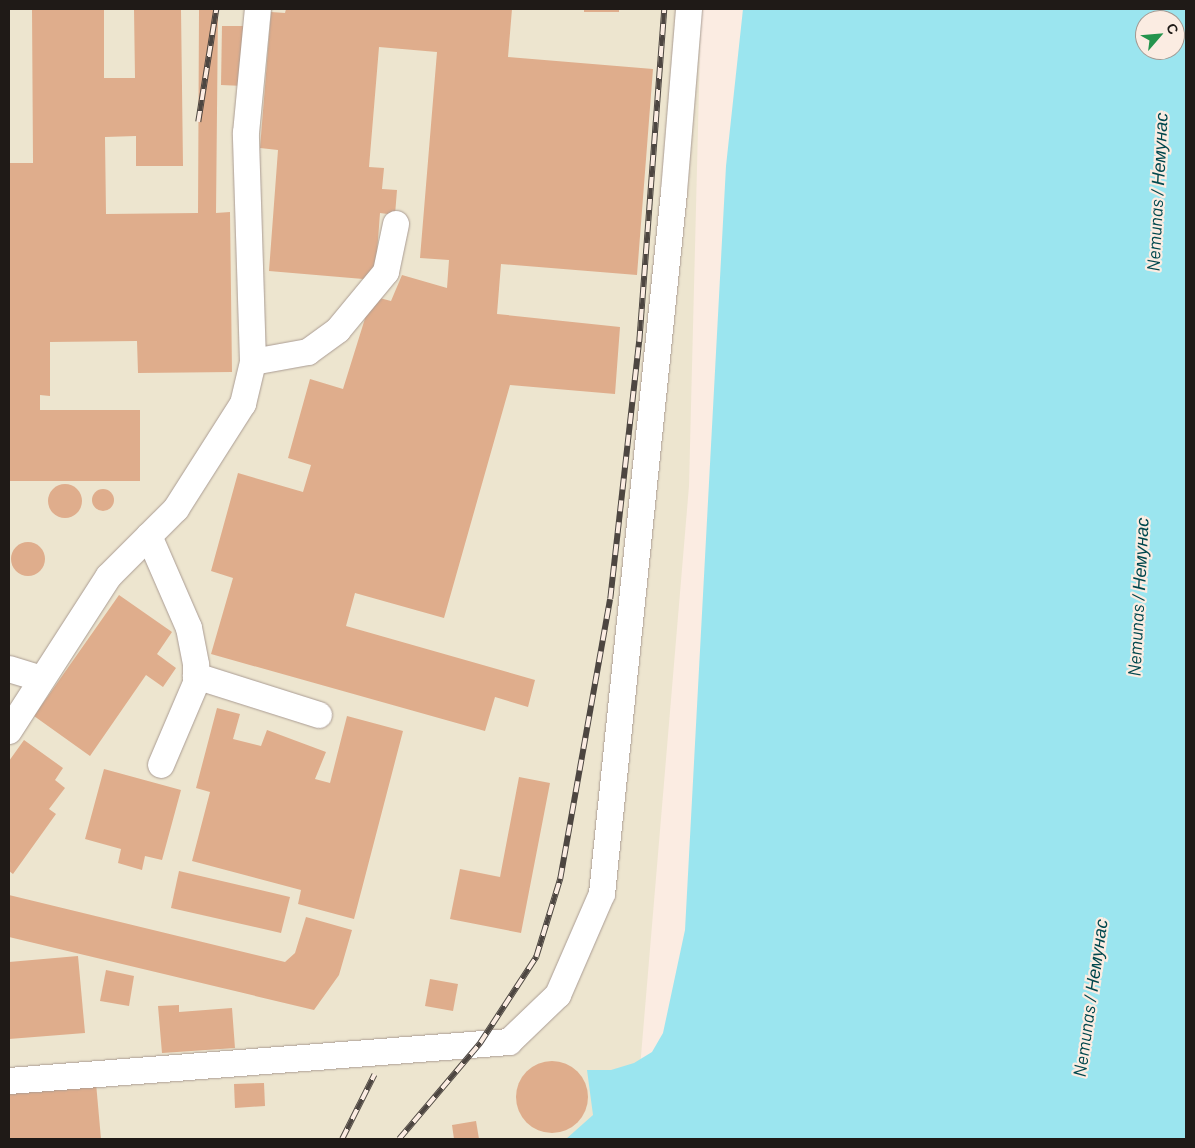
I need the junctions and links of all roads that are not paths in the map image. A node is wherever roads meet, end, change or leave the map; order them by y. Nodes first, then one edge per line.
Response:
1 (258, 9) edge
2 (689, 9) edge
3 (396, 224) dead end
4 (253, 362) junction
5 (149, 536) junction
6 (9, 669) edge
7 (196, 676) junction
8 (41, 680) junction
9 (319, 715) dead end
10 (9, 731) edge
11 (161, 765) dead end
12 (9, 1081) edge

1 - 4 lane
2 - 12 lane
3 - 4 lane
4 - 5 lane
5 - 7 lane
5 - 8 lane
6 - 8 lane
7 - 9 lane
7 - 11 lane
8 - 10 lane

